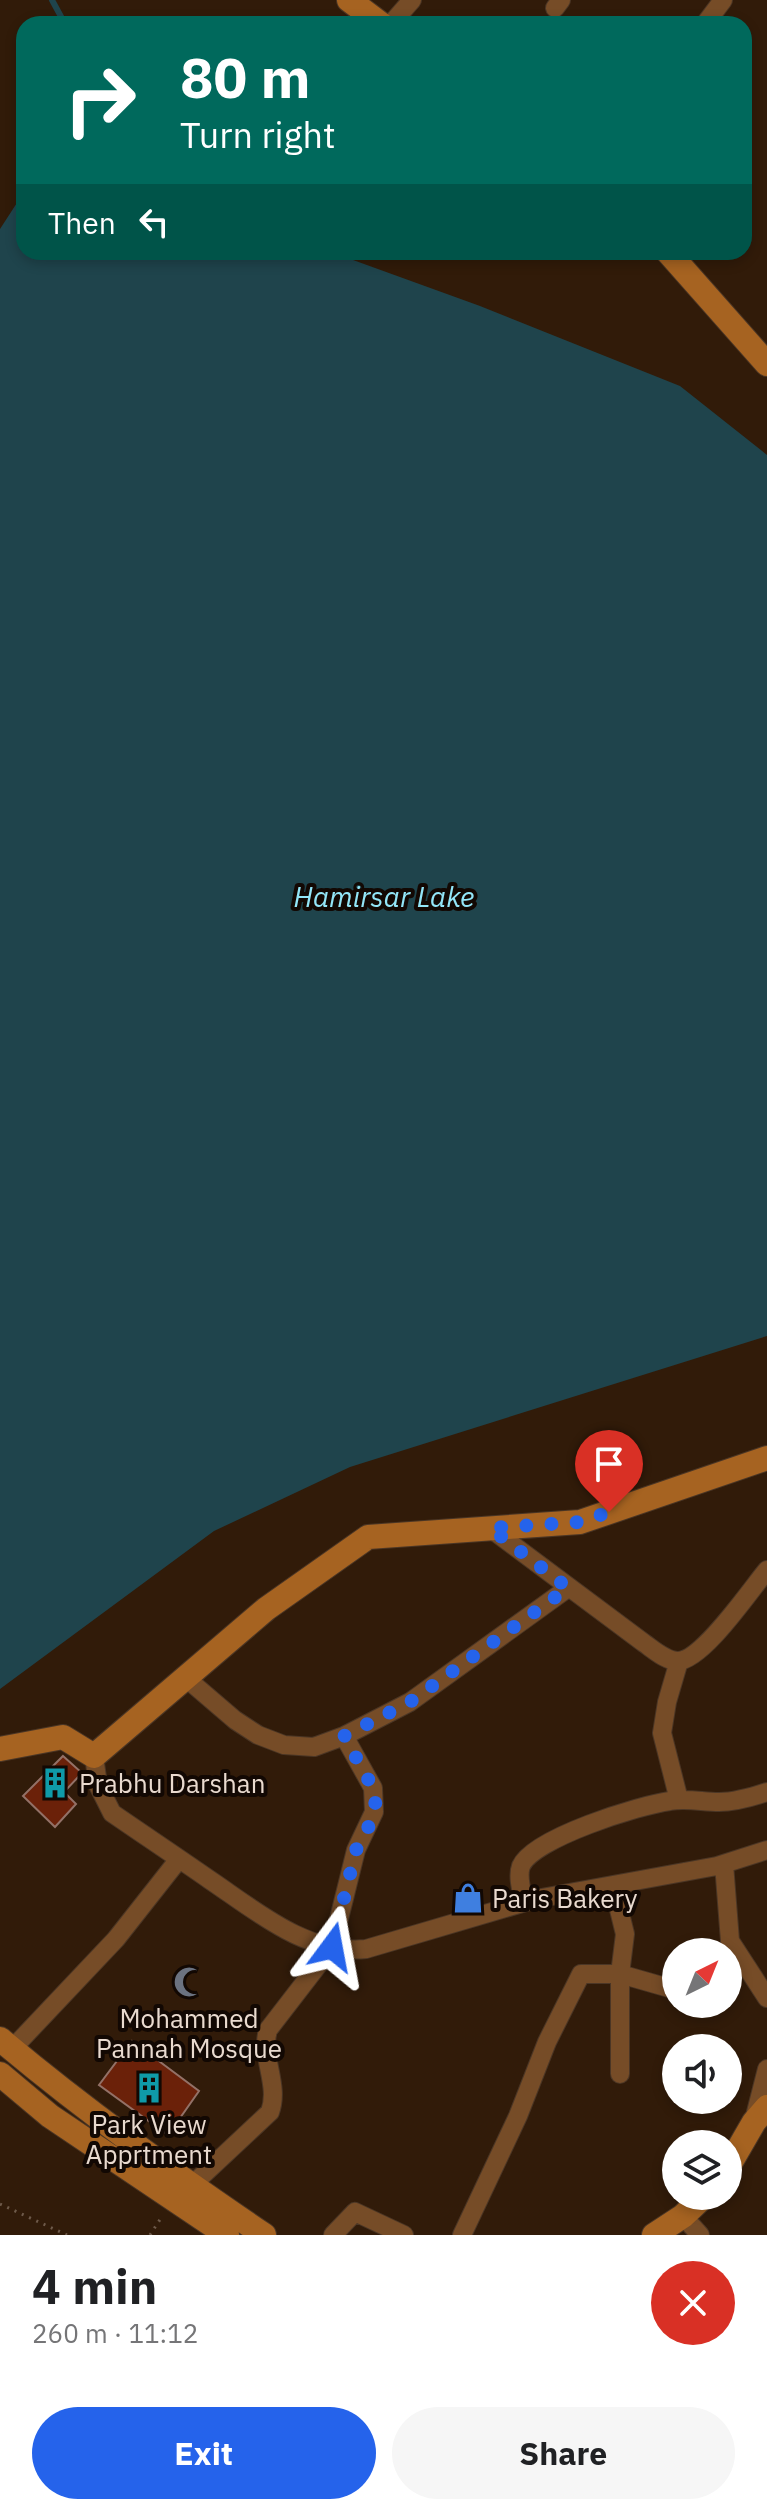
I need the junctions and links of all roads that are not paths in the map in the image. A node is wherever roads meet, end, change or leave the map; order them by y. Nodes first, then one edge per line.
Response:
1 (349, 0) edge
2 (412, 0) edge
3 (370, 16) edge
4 (398, 16) edge
5 (675, 260) edge
6 (767, 364) edge
7 (767, 1458) edge
8 (490, 1528) junction
9 (767, 1570) edge
10 (568, 1588) junction
11 (679, 1661) junction
12 (186, 1678) junction
13 (344, 1736) junction
14 (0, 1749) edge
15 (94, 1756) junction
16 (767, 1792) edge
17 (679, 1800) junction
18 (767, 1850) edge
19 (179, 1859) junction
20 (724, 1864) junction
21 (613, 1885) junction
22 (524, 1902) junction
23 (332, 1947) junction
24 (620, 1974) junction
25 (662, 1986) edge
26 (767, 1998) edge
27 (6, 2044) edge
28 (767, 2069) edge
29 (0, 2074) edge
30 (620, 2074) dead end
31 (760, 2115) edge
32 (742, 2144) edge
33 (191, 2186) junction
34 (689, 2210) edge
35 (683, 2216) junction
36 (227, 2235) edge
37 (264, 2235) edge
38 (333, 2235) edge
39 (404, 2235) edge
40 (462, 2235) edge
41 (654, 2235) edge
42 (700, 2235) edge

1 - 3 street
2 - 4 street
5 - 6 street
7 - 8 street
8 - 10 street
8 - 12 street
9 - 11 street
10 - 11 street
10 - 13 street
11 - 17 street
12 - 13 street
12 - 15 street
13 - 23 street
14 - 15 street
15 - 19 street
16 - 17 street
17 - 22 street
18 - 20 street
19 - 23 street
19 - 27 street
20 - 21 street
20 - 26 street
21 - 22 street
21 - 24 street
22 - 23 street
23 - 33 street
24 - 25 street
24 - 30 street
24 - 40 street
27 - 33 street
28 - 31 street
29 - 36 street
31 - 32 street
33 - 37 street
34 - 35 street
35 - 41 street
35 - 42 street
38 - 39 street

